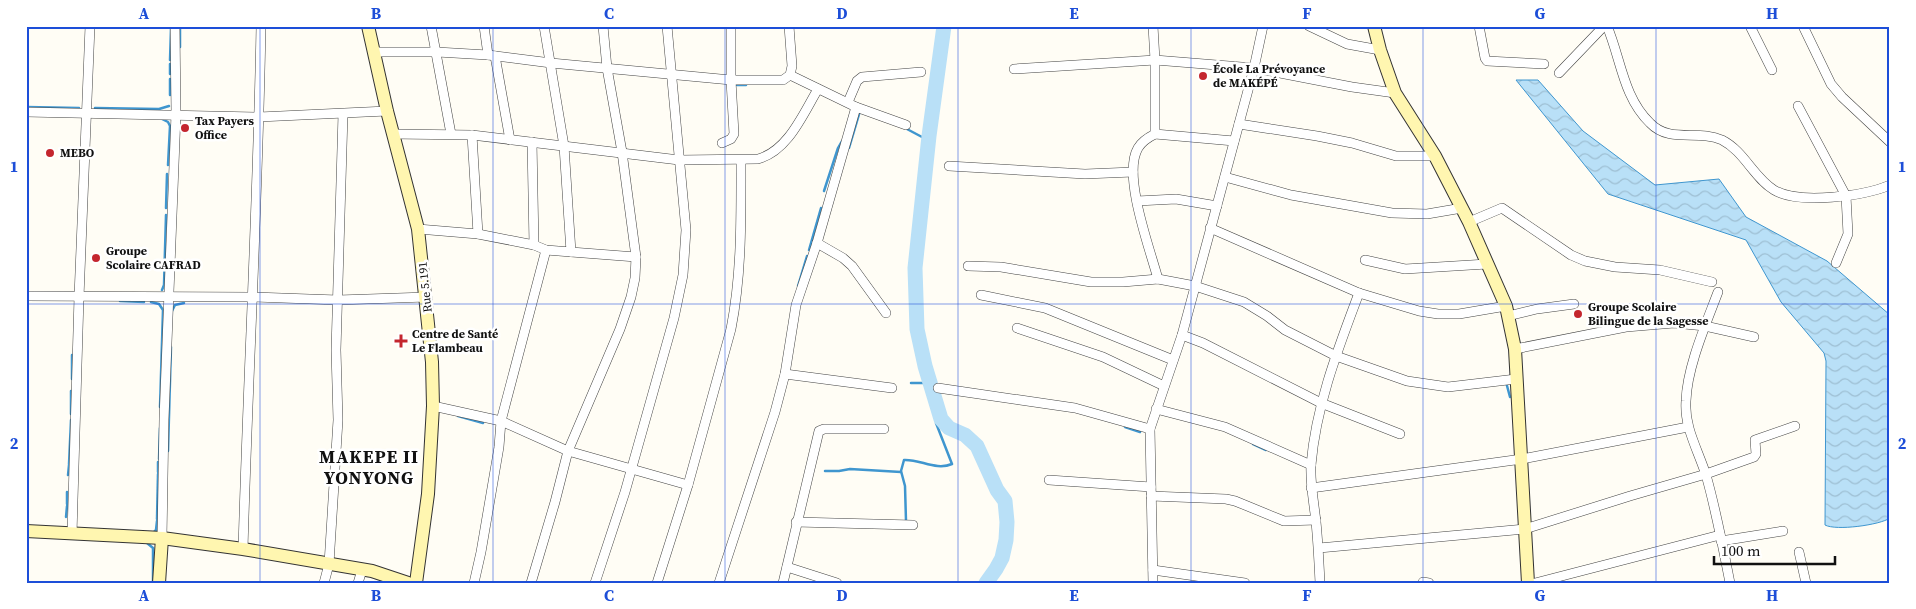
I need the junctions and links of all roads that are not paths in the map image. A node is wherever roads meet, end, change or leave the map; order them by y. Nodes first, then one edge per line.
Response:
1 (90, 26) edge
2 (176, 26) edge
3 (261, 26) edge
4 (368, 26) edge
5 (431, 26) edge
6 (484, 26) edge
7 (544, 26) edge
8 (604, 26) edge
9 (667, 26) edge
10 (731, 26) edge
11 (789, 26) edge
12 (1152, 26) edge
13 (1263, 26) edge
14 (1310, 26) edge
15 (1374, 26) edge
16 (1479, 26) edge
17 (1606, 26) edge
18 (1750, 26) edge
19 (1803, 26) edge
20 (1380, 50) junction
21 (373, 52) junction
22 (436, 52) junction
23 (492, 56) junction
24 (1155, 60) junction
25 (551, 63) junction
26 (1544, 64) dead end
27 (607, 68) junction
28 (1254, 68) junction
29 (1014, 69) dead end
30 (1772, 70) dead end
31 (921, 72) dead end
32 (1560, 73) dead end
33 (790, 75) junction
34 (672, 76) junction
35 (731, 80) junction
36 (818, 89) junction
37 (1395, 93) junction
38 (852, 105) junction
39 (1798, 106) dead end
40 (387, 111) junction
41 (26, 112) edge
42 (86, 113) junction
43 (176, 114) junction
44 (343, 114) junction
45 (259, 116) junction
46 (1239, 124) junction
47 (906, 125) dead end
48 (393, 134) junction
49 (451, 134) junction
50 (1156, 134) junction
51 (472, 135) junction
52 (510, 140) junction
53 (1889, 140) edge
54 (1234, 141) junction
55 (532, 142) junction
56 (722, 143) dead end
57 (564, 146) junction
58 (622, 152) junction
59 (1435, 156) junction
60 (679, 160) junction
61 (741, 160) junction
62 (949, 166) dead end
63 (1133, 172) junction
64 (1225, 177) junction
65 (1890, 185) edge
66 (1846, 196) junction
67 (1137, 201) junction
68 (1216, 206) junction
69 (1462, 208) junction
70 (1469, 222) junction
71 (1210, 228) junction
72 (418, 229) junction
73 (478, 234) junction
74 (816, 243) junction
75 (534, 245) junction
76 (546, 250) junction
77 (571, 252) junction
78 (636, 257) junction
79 (1364, 260) dead end
80 (1836, 263) dead end
81 (1487, 264) junction
82 (968, 266) dead end
83 (1158, 279) junction
84 (1712, 282) dead end
85 (1195, 286) junction
86 (1718, 292) dead end
87 (1359, 293) junction
88 (981, 295) dead end
89 (26, 296) edge
90 (79, 297) junction
91 (168, 297) junction
92 (251, 297) junction
93 (427, 297) junction
94 (338, 300) junction
95 (1574, 304) dead end
96 (1507, 311) junction
97 (886, 313) dead end
98 (1705, 326) junction
99 (1017, 328) dead end
100 (1182, 335) junction
101 (1754, 337) dead end
102 (1515, 349) junction
103 (1336, 356) junction
104 (1173, 360) junction
105 (785, 374) junction
106 (1516, 379) junction
107 (1164, 386) junction
108 (892, 388) dead end
109 (938, 388) dead end
110 (1321, 403) junction
111 (433, 406) junction
112 (1156, 409) junction
113 (501, 421) junction
114 (1795, 426) dead end
115 (1688, 427) junction
116 (884, 429) dead end
117 (1150, 429) junction
118 (1400, 434) dead end
119 (568, 450) junction
120 (1522, 458) junction
121 (1311, 464) junction
122 (631, 468) junction
123 (1706, 474) junction
124 (1048, 480) dead end
125 (688, 485) junction
126 (1311, 488) junction
127 (1151, 492) junction
128 (1316, 520) junction
129 (796, 522) junction
130 (913, 525) dead end
131 (1525, 529) junction
132 (26, 531) edge
133 (1783, 531) dead end
134 (72, 534) junction
135 (162, 538) junction
136 (1721, 538) junction
137 (1319, 548) junction
138 (243, 549) junction
139 (1799, 552) dead end
140 (330, 564) junction
141 (787, 567) junction
142 (362, 570) junction
143 (1153, 570) junction
144 (159, 583) edge
145 (324, 583) edge
146 (358, 583) edge
147 (408, 583) edge
148 (416, 583) edge
149 (474, 583) edge
150 (531, 583) edge
151 (595, 583) edge
152 (657, 583) edge
153 (719, 583) edge
154 (783, 583) edge
155 (837, 583) edge
156 (1153, 583) edge
157 (1245, 583) edge
158 (1320, 583) edge
159 (1528, 583) edge
160 (1535, 583) edge
161 (1730, 583) edge
162 (1806, 583) edge

1 - 42 street
2 - 43 street
3 - 45 street
4 - 21 street, Rue 5.191
5 - 22 street
6 - 23 street
7 - 25 street
8 - 27 street
9 - 34 street
10 - 35 street
11 - 33 street
12 - 24 street
13 - 28 street
14 - 20 street
15 - 20 street
16 - 26 street
17 - 32 street
17 - 66 street
18 - 30 street
19 - 53 street
20 - 37 street
21 - 22 street
21 - 40 street, Rue 5.191
22 - 23 street
22 - 49 street
23 - 25 street
23 - 52 street
24 - 28 street
24 - 29 street
24 - 50 street
25 - 27 street
25 - 57 street
27 - 34 street
27 - 58 street
28 - 37 street
28 - 46 street
31 - 38 street
33 - 35 street
33 - 36 street
34 - 35 street
34 - 60 street
35 - 56 street
36 - 38 street
36 - 61 street
37 - 59 street
38 - 47 street
38 - 74 street
39 - 66 street
40 - 44 street
40 - 48 street, Rue 5.191
41 - 42 street
42 - 43 street
42 - 90 street
43 - 45 street
43 - 91 street
44 - 45 street
44 - 94 street
45 - 92 street
46 - 54 street
46 - 59 street
48 - 49 street
48 - 72 street, Rue 5.191
49 - 51 street
50 - 54 street
50 - 63 street
51 - 52 street
51 - 73 street
52 - 55 street
54 - 64 street
55 - 57 street
55 - 75 street
57 - 58 street
57 - 77 street
58 - 60 street
58 - 78 street
59 - 69 street
60 - 61 street
60 - 122 street
61 - 125 street
62 - 63 street
63 - 67 street
64 - 68 street
64 - 69 street
65 - 66 street
66 - 80 street
67 - 68 street
67 - 83 street
68 - 71 street
69 - 70 street
70 - 81 street
70 - 84 street
71 - 85 street
71 - 87 street
72 - 73 street
72 - 93 street, Rue 5.191
73 - 75 street
74 - 97 street
74 - 105 street
75 - 76 street
76 - 77 street
76 - 113 street
77 - 78 street
78 - 119 street
79 - 81 street
81 - 96 street
82 - 83 street
83 - 85 street
85 - 100 street
85 - 103 street
86 - 98 street
87 - 96 street
87 - 103 street
88 - 104 street
89 - 90 street
90 - 91 street
90 - 134 street
91 - 92 street
91 - 135 street
92 - 94 street
92 - 138 street
93 - 94 street
93 - 111 street, Rue 5.191
94 - 140 street
95 - 96 street
96 - 102 street
98 - 101 street
98 - 102 street
98 - 115 street
99 - 107 street
100 - 104 street
100 - 110 street
102 - 106 street
103 - 106 street
103 - 110 street
104 - 107 street
105 - 108 street
105 - 153 street
106 - 120 street
107 - 112 street
109 - 117 street
110 - 118 street
110 - 121 street
111 - 113 street
111 - 148 street, Rue 5.191
112 - 117 street
112 - 121 street
113 - 119 street
113 - 149 street
114 - 123 street
115 - 120 street
115 - 123 street
116 - 129 street
117 - 127 street
119 - 122 street
119 - 150 street
120 - 126 street
120 - 131 street
121 - 126 street
122 - 125 street
122 - 151 street
123 - 131 street
123 - 136 street
124 - 127 street
125 - 152 street
126 - 128 street
127 - 128 street
127 - 143 street
128 - 137 street
129 - 130 street
129 - 141 street
131 - 137 street
131 - 159 street
132 - 134 street
133 - 136 street
134 - 135 street
135 - 138 street
135 - 144 street
136 - 160 street
136 - 161 street
137 - 158 street
138 - 140 street
139 - 162 street
140 - 142 street
140 - 145 street
141 - 154 street
141 - 155 street
142 - 146 street
142 - 147 street
143 - 156 street
143 - 157 street

